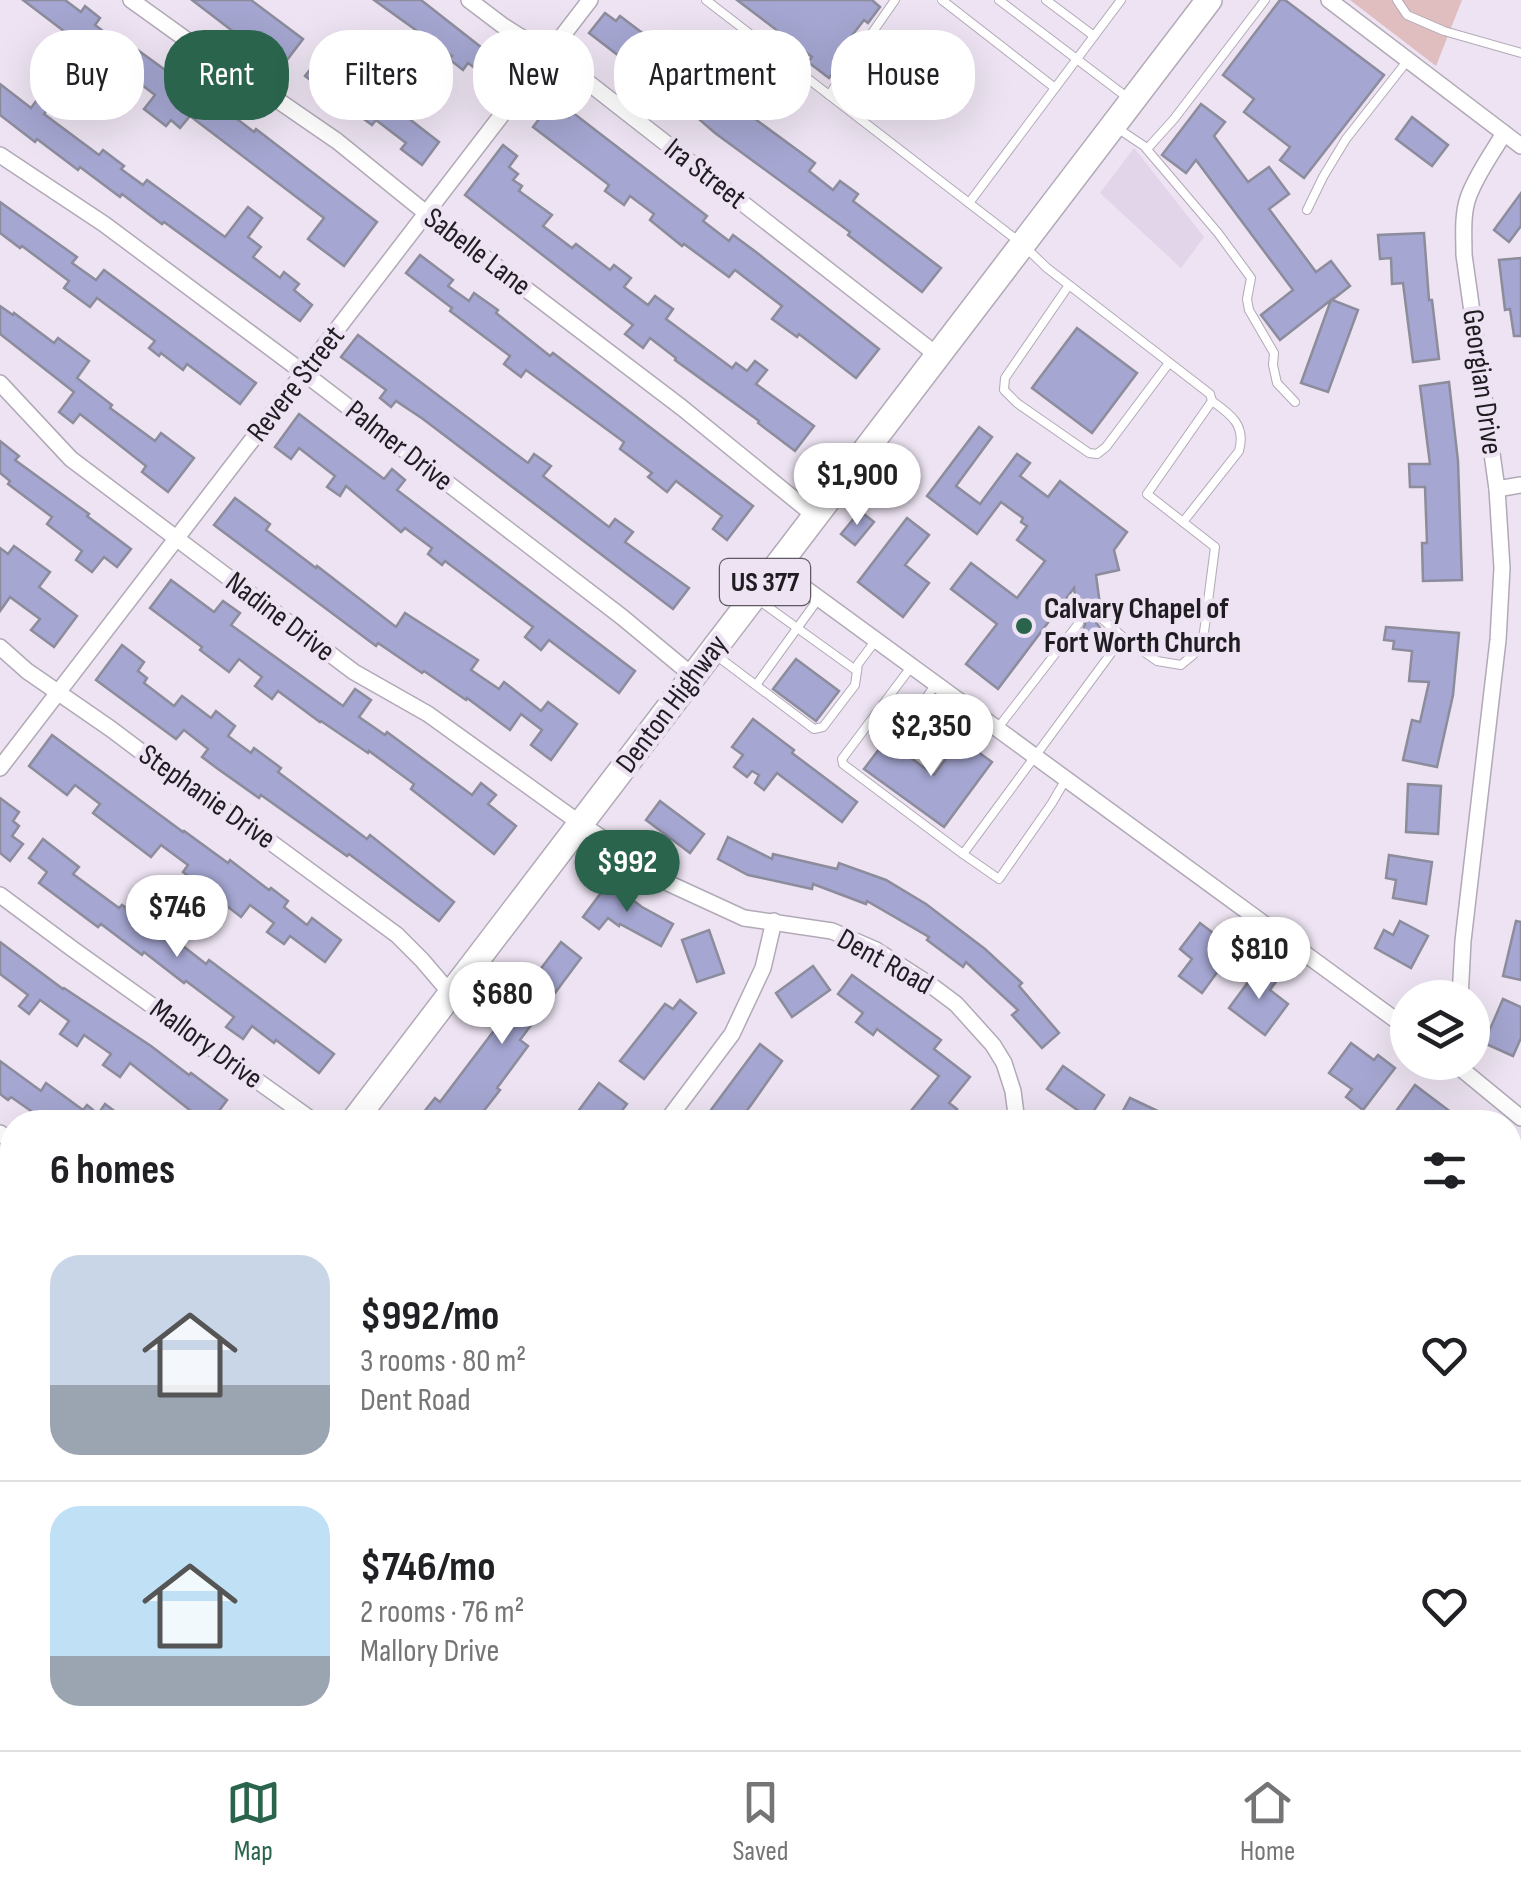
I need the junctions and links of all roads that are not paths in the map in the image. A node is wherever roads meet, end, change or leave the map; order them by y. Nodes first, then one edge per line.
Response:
1 (131, 0) edge
2 (468, 0) edge
3 (590, 0) edge
4 (706, 0) edge
5 (895, 0) edge
6 (942, 0) edge
7 (999, 0) edge
8 (1046, 0) edge
9 (1104, 0) edge
10 (1208, 0) edge
11 (1264, 0) edge
12 (1329, 0) edge
13 (1397, 0) edge
14 (1118, 4) edge
15 (510, 30) edge
16 (567, 30) edge
17 (1094, 36) junction
18 (1521, 54) edge
19 (1077, 59) junction
20 (1408, 60) junction
21 (1054, 88) junction
22 (594, 89) edge
23 (829, 95) junction
24 (1132, 101) junction
25 (498, 120) edge
26 (1113, 125) junction
27 (1504, 134) junction
28 (1521, 146) edge
29 (1147, 149) junction
30 (0, 155) edge
31 (968, 202) junction
32 (1308, 210) dead end
33 (426, 213) junction
34 (1022, 244) junction
35 (1069, 285) junction
36 (937, 355) junction
37 (1169, 363) junction
38 (304, 374) junction
39 (0, 383) edge
40 (1212, 402) junction
41 (1295, 402) dead end
42 (1521, 486) edge
43 (1497, 488) junction
44 (815, 516) junction
45 (1183, 522) junction
46 (176, 539) junction
47 (776, 567) junction
48 (754, 597) junction
49 (820, 598) junction
50 (1102, 619) dead end
51 (1079, 623) dead end
52 (797, 630) junction
53 (1123, 636) junction
54 (876, 640) junction
55 (0, 648) edge
56 (712, 652) junction
57 (912, 666) junction
58 (857, 671) junction
59 (693, 676) junction
60 (936, 684) junction
61 (756, 685) junction
62 (58, 692) junction
63 (998, 729) junction
64 (892, 744) dead end
65 (1036, 757) junction
66 (0, 768) edge
67 (1066, 779) junction
68 (581, 824) junction
69 (962, 854) junction
70 (0, 894) edge
71 (774, 921) junction
72 (1461, 980) edge
73 (451, 994) junction
74 (1390, 1016) edge
75 (1475, 1080) edge
76 (298, 1110) edge
77 (363, 1110) edge
78 (675, 1110) edge
79 (1015, 1110) edge
80 (1511, 1110) edge

1 - 33 street, Sabelle Lane
2 - 15 street, Ira Street
3 - 16 street, Revere Street
4 - 23 lane
5 - 23 lane
6 - 21 lane
7 - 19 lane
8 - 17 lane
9 - 14 lane
10 - 24 main road, Denton Highway / US 377
11 - 29 lane
12 - 20 street
13 - 18 lane
14 - 17 lane
17 - 19 lane
19 - 21 lane
19 - 24 lane
20 - 27 street
20 - 32 lane
21 - 31 lane
22 - 36 street, Ira Street
23 - 31 lane
24 - 26 main road, Denton Highway / US 377
25 - 33 street, Revere Street
26 - 29 lane
26 - 34 main road, Denton Highway / US 377
27 - 28 street
27 - 43 street, Georgian Drive
29 - 41 lane
30 - 38 street, Palmer Drive
31 - 34 lane
33 - 38 street, Revere Street
33 - 44 street, Sabelle Lane
34 - 35 lane
34 - 36 main road, Denton Highway / US 377
35 - 37 lane
35 - 37 lane
36 - 44 main road, Denton Highway / US 377
37 - 40 lane
38 - 46 street, Revere Street
38 - 59 street, Palmer Drive
39 - 46 street, Nadine Drive
40 - 45 lane
40 - 45 lane
42 - 43 street
43 - 72 street, Georgian Drive
44 - 47 main road, Denton Highway / US 377
45 - 53 lane
46 - 62 street, Revere Street
46 - 68 street, Nadine Drive
47 - 48 main road, Denton Highway / US 377
47 - 49 street
48 - 52 lane
48 - 56 main road, Denton Highway / US 377
49 - 52 lane
49 - 54 street
50 - 53 lane
51 - 63 lane
52 - 58 lane
52 - 61 lane
53 - 65 lane
54 - 57 street
54 - 58 lane
55 - 62 street, Stephanie Drive
56 - 59 main road, Denton Highway / US 377
56 - 61 lane
57 - 60 street
57 - 69 lane
58 - 61 lane
59 - 68 main road, Denton Highway / US 377
60 - 63 street
60 - 64 lane
62 - 66 street, Revere Street
62 - 73 street, Stephanie Drive
63 - 65 street
65 - 67 street
65 - 69 lane
67 - 69 lane
67 - 74 street
68 - 71 street, Dent Road
68 - 73 main road, Denton Highway / US 377
70 - 76 street, Mallory Drive
71 - 78 street
71 - 79 street, Dent Road
73 - 77 main road, Denton Highway / US 377
75 - 80 street

